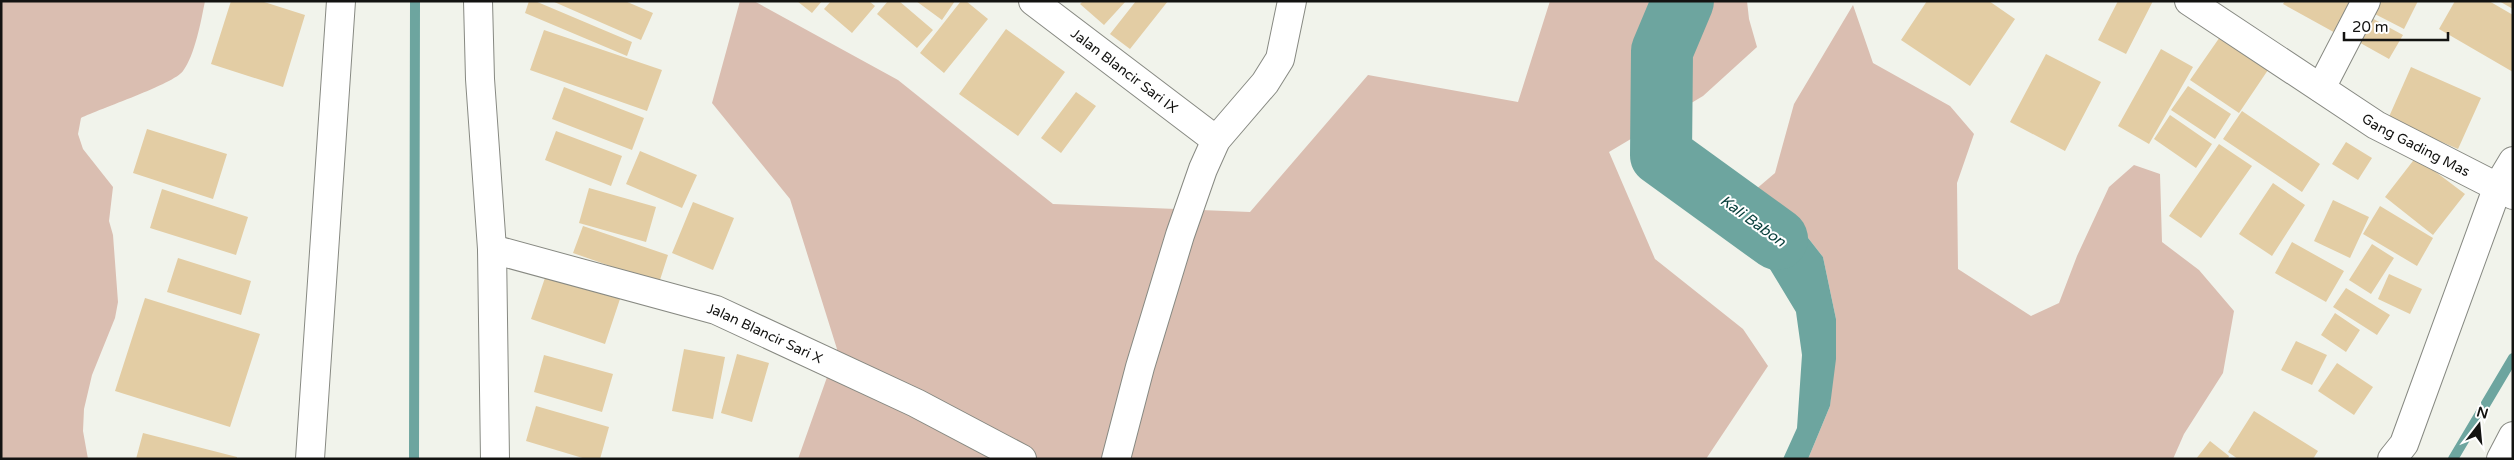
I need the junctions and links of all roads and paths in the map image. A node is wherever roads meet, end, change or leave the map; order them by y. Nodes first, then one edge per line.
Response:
1 (341, 1) edge
2 (478, 1) edge
3 (1032, 1) edge
4 (1292, 1) edge
5 (2189, 1) edge
6 (2366, 1) edge
7 (2321, 88) junction
8 (1216, 140) junction
9 (2513, 161) edge
10 (2505, 190) edge
11 (492, 249) junction
12 (2513, 436) edge
13 (310, 459) edge
14 (495, 459) edge
15 (1022, 459) edge
16 (1116, 459) edge
17 (2392, 459) edge
18 (2500, 459) edge

1 - 13 street
2 - 11 street
3 - 8 street, Jalan Blancir Sari IX
4 - 8 street
5 - 7 street, Gang Gading Mas
6 - 7 street
7 - 10 street, Gang Gading Mas
8 - 16 street
9 - 10 street
10 - 17 street
11 - 14 street
11 - 15 street, Jalan Blancir Sari X
12 - 18 street

